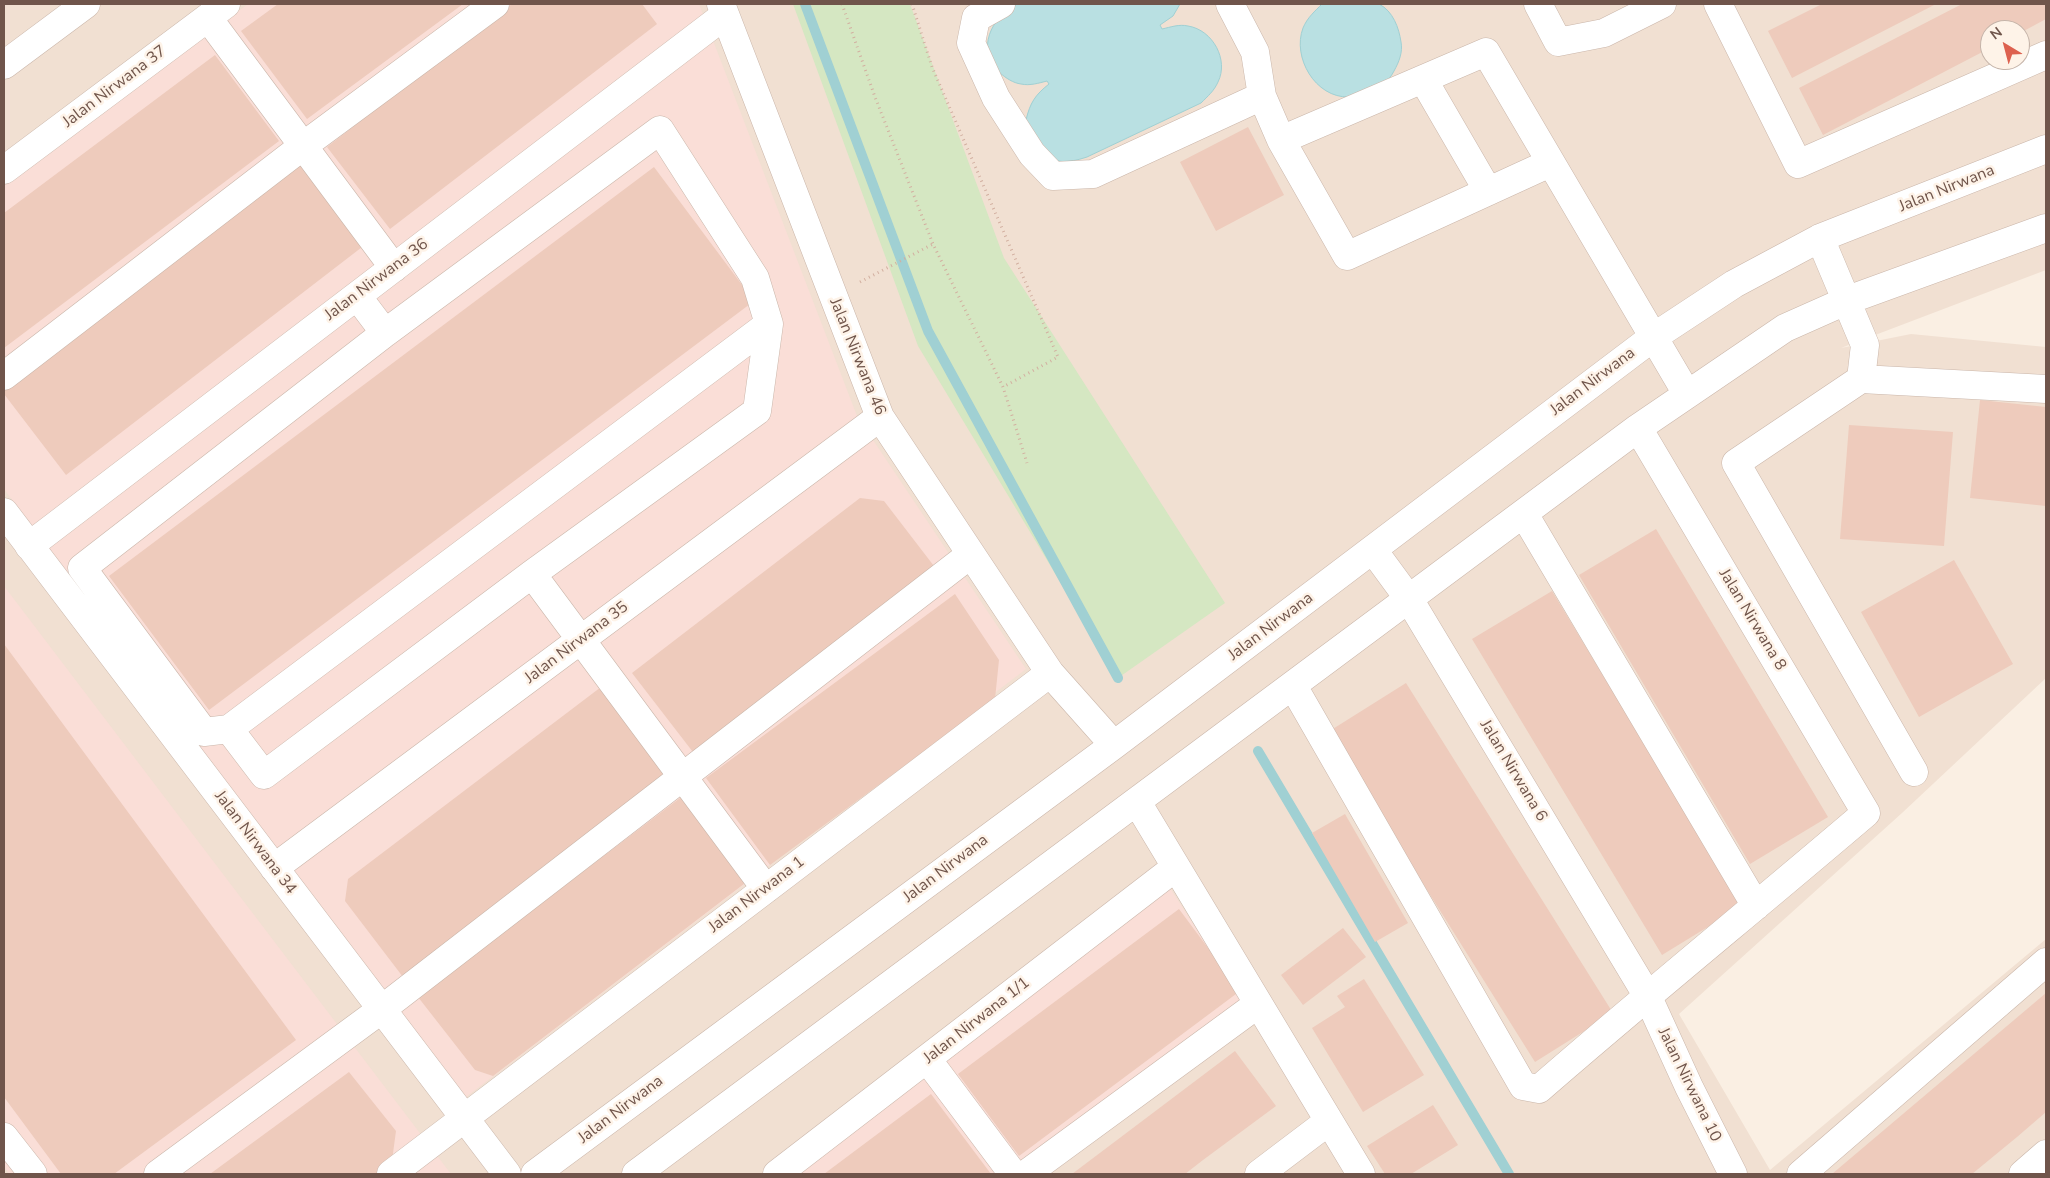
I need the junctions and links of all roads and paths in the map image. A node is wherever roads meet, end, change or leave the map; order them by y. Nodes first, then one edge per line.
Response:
1 (86, 4) edge
2 (495, 4) edge
3 (842, 4) edge
4 (912, 4) edge
5 (1001, 4) edge
6 (1230, 4) edge
7 (1538, 4) edge
8 (1662, 4) edge
9 (1718, 4) edge
10 (723, 9) edge
11 (217, 11) edge
12 (2046, 55) edge
13 (4, 65) edge
14 (1424, 79) junction
15 (1262, 96) junction
16 (1281, 140) junction
17 (304, 146) junction
18 (2046, 149) edge
19 (1550, 164) junction
20 (4, 170) edge
21 (1488, 191) junction
22 (2046, 228) edge
23 (1820, 238) junction
24 (933, 244) junction
25 (891, 267) dead end
26 (394, 268) junction
27 (357, 296) junction
28 (1848, 300) junction
29 (769, 324) junction
30 (385, 333) junction
31 (1652, 338) junction
32 (4, 376) edge
33 (1861, 379) junction
34 (1004, 387) junction
35 (2046, 389) edge
36 (1687, 394) junction
37 (880, 417) junction
38 (1638, 428) junction
39 (1027, 463) dead end
40 (4, 512) edge
41 (1524, 514) junction
42 (30, 546) junction
43 (1373, 550) junction
44 (971, 554) junction
45 (532, 574) junction
46 (1410, 599) junction
47 (581, 640) junction
48 (1050, 673) junction
49 (1293, 686) junction
50 (229, 728) junction
51 (1114, 745) junction
52 (1914, 772) dead end
53 (683, 777) junction
54 (1137, 802) junction
55 (1176, 867) junction
56 (274, 868) junction
57 (766, 888) junction
58 (1756, 906) junction
59 (2046, 962) edge
60 (1647, 995) junction
61 (1258, 1004) junction
62 (382, 1009) junction
63 (927, 1059) junction
64 (464, 1117) junction
65 (1329, 1121) junction
66 (4, 1137) edge
67 (2046, 1154) edge
68 (32, 1174) edge
69 (158, 1174) edge
70 (391, 1174) edge
71 (507, 1174) edge
72 (535, 1174) edge
73 (636, 1174) edge
74 (777, 1174) edge
75 (1012, 1174) edge
76 (1026, 1174) edge
77 (1259, 1174) edge
78 (1361, 1174) edge
79 (1732, 1174) edge
80 (1800, 1174) edge
81 (2023, 1174) edge

1 - 13 street
2 - 17 street
3 - 24 path
4 - 34 path
5 - 15 street
6 - 15 street
7 - 8 street
9 - 12 street
10 - 26 street, Jalan Nirwana 36
10 - 37 street, Jalan Nirwana 46
11 - 17 street
11 - 20 street, Jalan Nirwana 37
14 - 16 street
14 - 19 street
14 - 21 street
15 - 16 street
16 - 21 street
17 - 26 street
17 - 32 street
18 - 23 street, Jalan Nirwana
19 - 21 street
19 - 31 street
22 - 28 street
23 - 28 street
23 - 31 street, Jalan Nirwana
24 - 25 path
24 - 34 path
26 - 27 street, Jalan Nirwana 36
27 - 30 street
27 - 42 street, Jalan Nirwana 36
28 - 33 street
28 - 36 street
29 - 30 street
29 - 45 street
29 - 50 street
30 - 50 street
31 - 36 street
31 - 43 street, Jalan Nirwana
33 - 35 street
33 - 52 street
34 - 39 path
36 - 38 street
37 - 44 street, Jalan Nirwana 46
37 - 47 street, Jalan Nirwana 35
38 - 41 street
38 - 58 street, Jalan Nirwana 8
40 - 42 street, Jalan Nirwana 34
41 - 46 street
41 - 58 street
42 - 56 street, Jalan Nirwana 34
43 - 46 street, Jalan Nirwana 6
43 - 51 street, Jalan Nirwana
44 - 48 street, Jalan Nirwana 46
44 - 53 street
45 - 47 street
45 - 50 street
46 - 49 street
46 - 60 street, Jalan Nirwana 6
47 - 53 street
47 - 56 street, Jalan Nirwana 35
48 - 51 street, Jalan Nirwana 46
48 - 57 street, Jalan Nirwana 1
49 - 54 street
49 - 60 street
51 - 72 street, Jalan Nirwana
53 - 57 street
53 - 62 street
54 - 55 street
54 - 73 street
55 - 61 street
55 - 63 street, Jalan Nirwana 1/1
56 - 62 street, Jalan Nirwana 34
57 - 64 street, Jalan Nirwana 1
58 - 60 street
59 - 80 street
60 - 79 street, Jalan Nirwana 10
61 - 65 street
61 - 76 street
62 - 64 street, Jalan Nirwana 34
62 - 69 street
63 - 74 street, Jalan Nirwana 1/1
63 - 75 street
64 - 70 street, Jalan Nirwana 1
64 - 71 street, Jalan Nirwana 34
65 - 77 street
65 - 78 street
66 - 68 street
67 - 81 street

